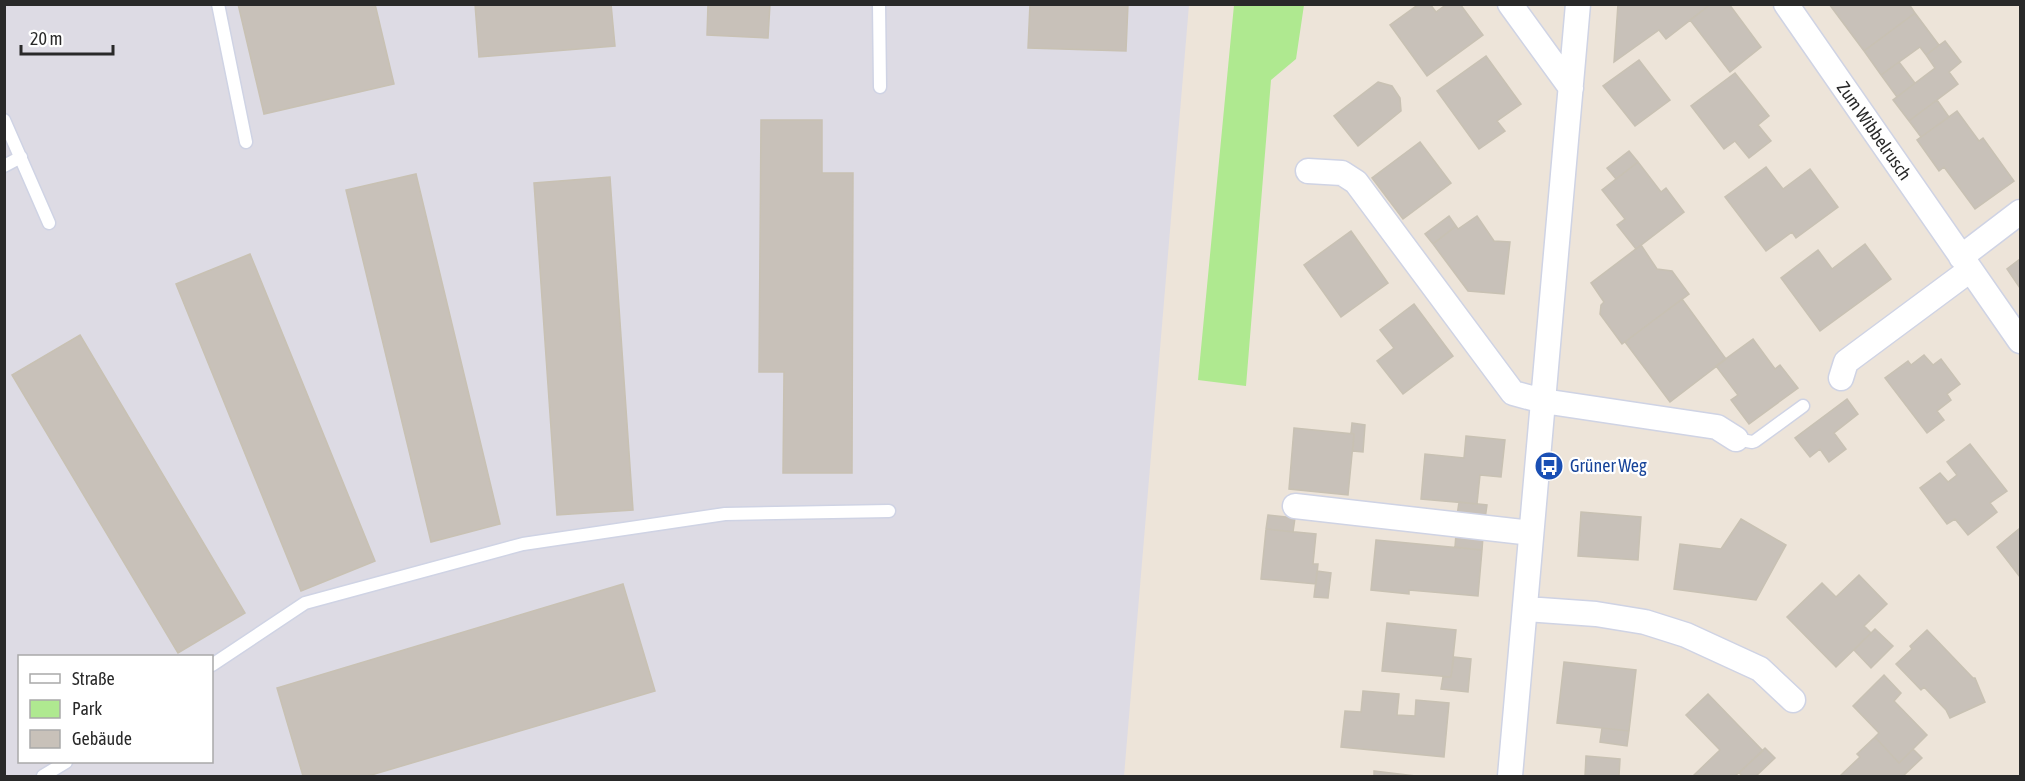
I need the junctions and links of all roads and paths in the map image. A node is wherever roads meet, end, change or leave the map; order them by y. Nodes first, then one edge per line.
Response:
1 (218, 4) edge
2 (879, 4) edge
3 (1510, 4) edge
4 (1578, 4) edge
5 (1786, 4) edge
6 (880, 87) dead end
7 (1571, 88) junction
8 (4, 120) edge
9 (246, 142) dead end
10 (21, 157) junction
11 (4, 166) edge
12 (1308, 171) dead end
13 (2020, 212) edge
14 (49, 223) dead end
15 (1965, 264) junction
16 (2020, 341) edge
17 (1841, 378) dead end
18 (1543, 400) junction
19 (1803, 406) dead end
20 (1736, 439) joint
21 (1295, 506) dead end
22 (889, 511) dead end
23 (1531, 532) junction
24 (1526, 609) junction
25 (213, 664) edge
26 (1794, 700) dead end
27 (64, 763) edge
28 (43, 777) edge
29 (1510, 777) edge

1 - 9 lane
2 - 6 lane
3 - 7 street
4 - 7 street
5 - 15 street, Zum Wibbelrusch
7 - 18 street
8 - 10 lane
10 - 11 lane
10 - 14 lane
12 - 18 street
13 - 15 street
15 - 16 street, Zum Wibbelrusch
15 - 17 street
18 - 20 street
18 - 23 street
19 - 20 lane
21 - 23 street
22 - 25 lane
23 - 24 street
24 - 26 street
24 - 29 street
27 - 28 lane

